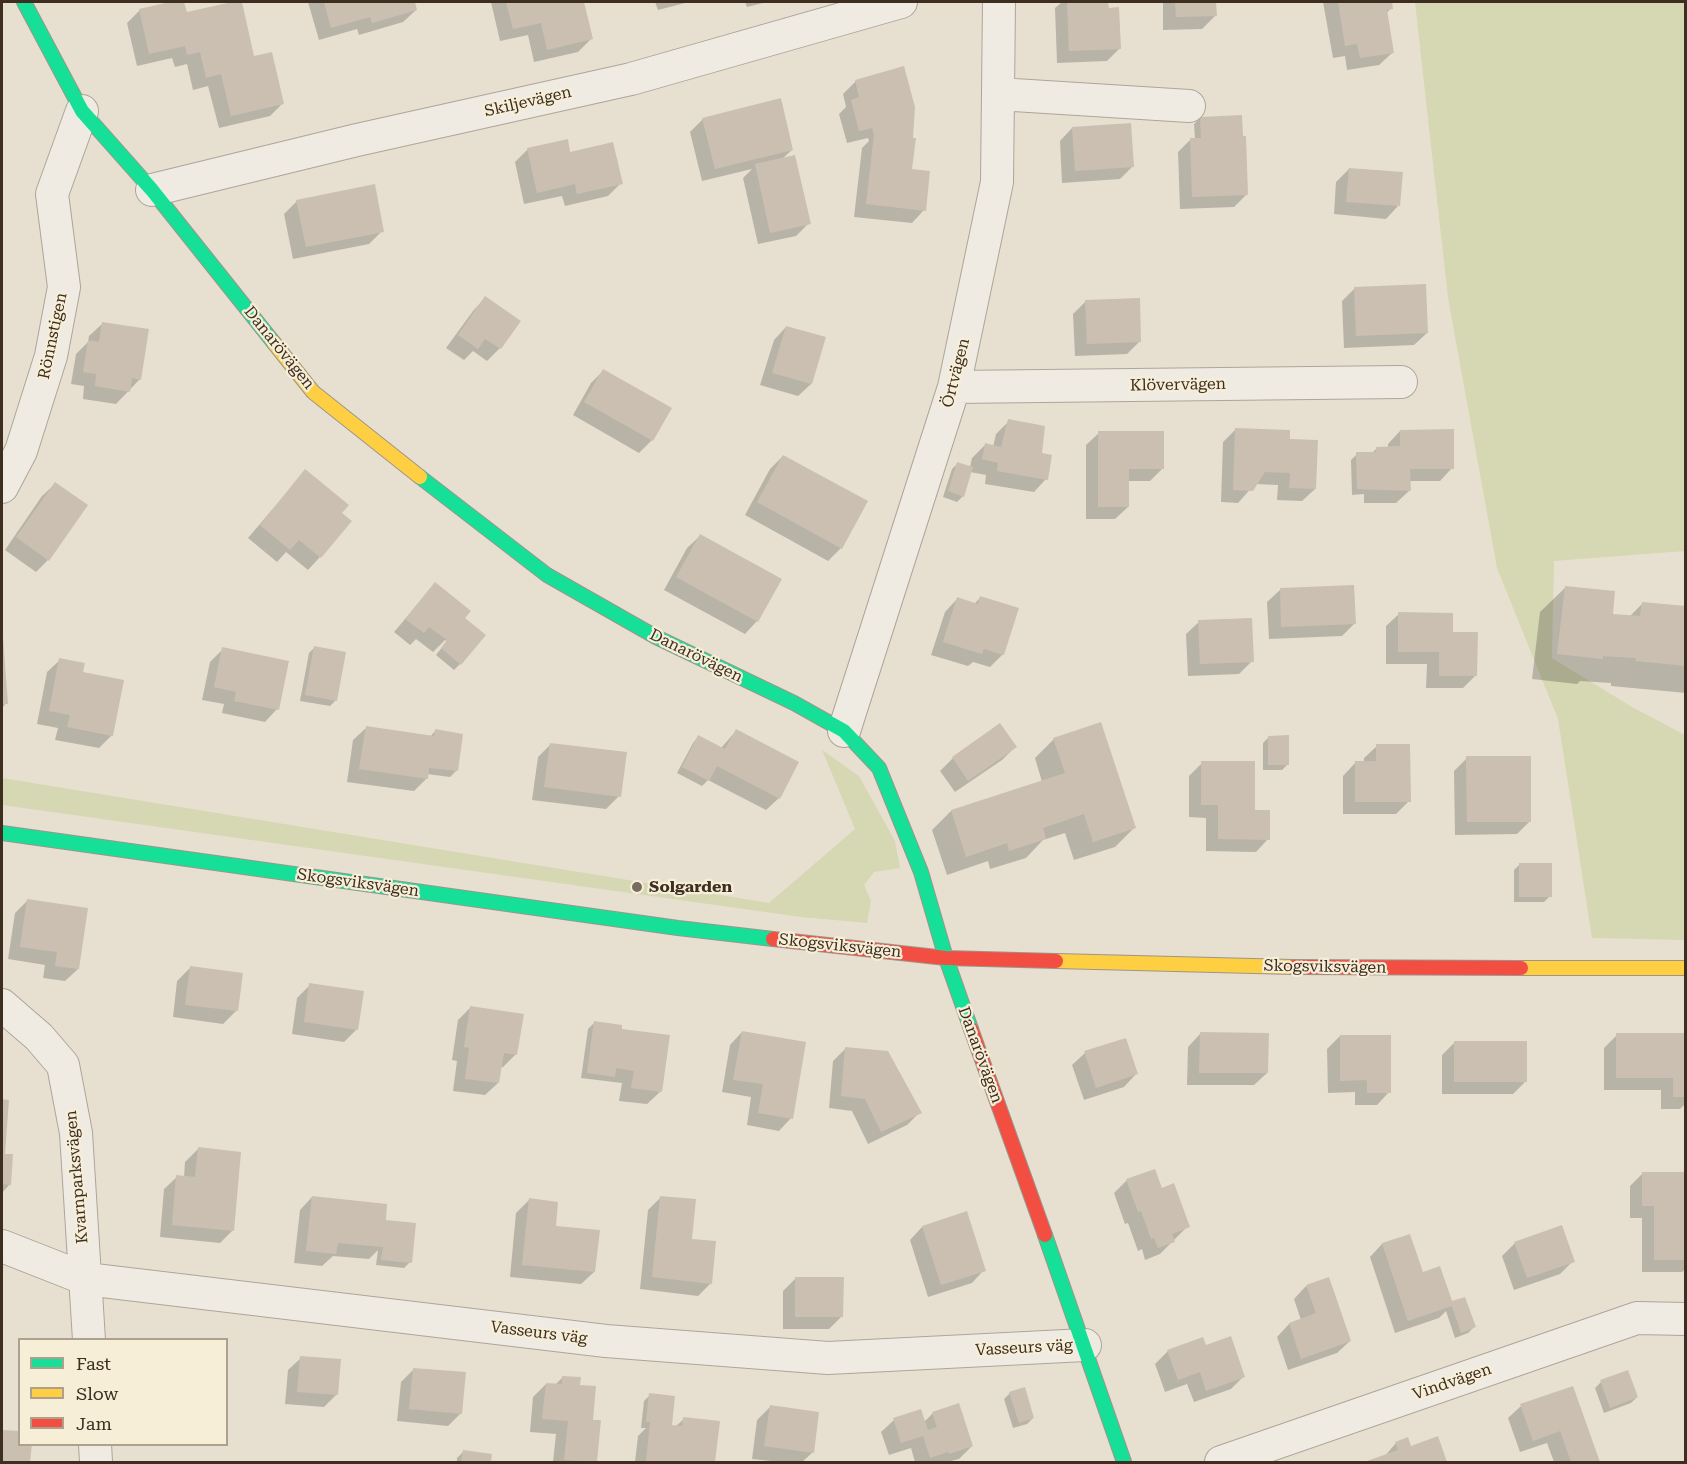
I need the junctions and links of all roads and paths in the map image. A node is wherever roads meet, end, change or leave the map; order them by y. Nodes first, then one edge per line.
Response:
1 (24, 2) edge
2 (901, 2) edge
3 (999, 2) edge
4 (998, 94) junction
5 (1189, 106) dead end
6 (82, 111) junction
7 (152, 190) junction
8 (1401, 382) dead end
9 (954, 387) junction
10 (2, 487) edge
11 (844, 731) junction
12 (2, 833) edge
13 (946, 958) junction
14 (1686, 968) edge
15 (2, 1005) edge
16 (2, 1246) edge
17 (86, 1279) junction
18 (1686, 1319) edge
19 (89, 1338) edge
20 (1085, 1345) junction
21 (95, 1446) edge
22 (96, 1462) edge
23 (1124, 1462) edge
24 (1221, 1462) edge

1 - 6 street, Danarövägen
2 - 7 street, Skiljevägen
3 - 4 street, Örtvägen
4 - 5 street
4 - 9 street, Örtvägen
6 - 7 street, Danarövägen
6 - 10 street, Rönnstigen
7 - 11 street, Danarövägen
8 - 9 street, Klövervägen
9 - 11 street, Örtvägen
11 - 13 street, Danarövägen
12 - 13 street, Skogsviksvägen
13 - 14 street, Skogsviksvägen
13 - 20 street, Danarövägen
15 - 17 street, Kvarnparksvägen
16 - 17 street, Vasseurs väg
17 - 19 street, Kvarnparksvägen
17 - 20 street, Vasseurs väg
18 - 24 street, Vindvägen
20 - 23 street, Danarövägen
21 - 22 street

